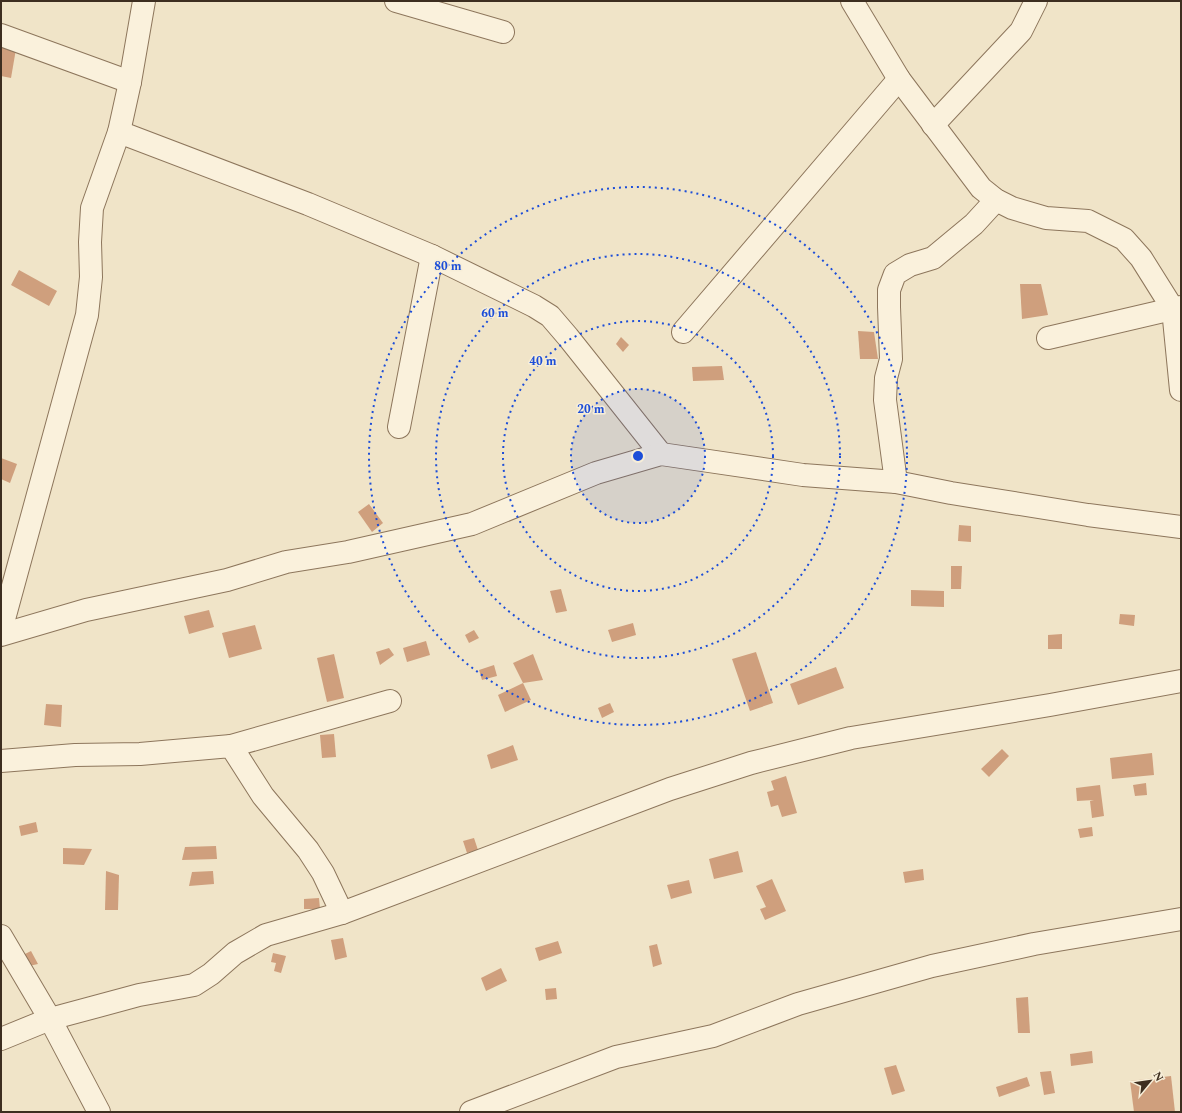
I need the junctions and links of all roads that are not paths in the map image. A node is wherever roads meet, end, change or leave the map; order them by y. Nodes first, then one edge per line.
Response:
1 (144, 1) edge
2 (396, 1) edge
3 (852, 1) edge
4 (1036, 1) edge
5 (503, 32) dead end
6 (1, 34) edge
7 (899, 79) junction
8 (130, 82) junction
9 (933, 125) junction
10 (119, 132) junction
11 (996, 200) junction
12 (432, 256) junction
13 (1177, 308) edge
14 (682, 332) dead end
15 (1048, 338) dead end
16 (1181, 390) edge
17 (399, 427) dead end
18 (661, 454) junction
19 (896, 482) junction
20 (1181, 527) edge
21 (1, 630) edge
22 (1, 635) edge
23 (1181, 681) edge
24 (390, 701) dead end
25 (231, 746) junction
26 (1, 761) edge
27 (342, 913) junction
28 (1181, 919) edge
29 (1, 936) edge
30 (50, 1019) junction
31 (1, 1039) edge
32 (99, 1112) edge
33 (471, 1112) edge

1 - 8 street
2 - 5 street
3 - 7 street
4 - 9 street
6 - 8 street
7 - 9 street
7 - 14 street
8 - 10 street
9 - 11 street
10 - 12 street
10 - 21 street
11 - 13 street
11 - 19 street
12 - 17 street
12 - 18 street
13 - 15 street
13 - 16 street
18 - 19 street
18 - 22 street
19 - 20 street
23 - 27 street
24 - 25 street
25 - 26 street
25 - 27 street
27 - 30 street
28 - 33 street
29 - 30 street
30 - 31 street
30 - 32 street

